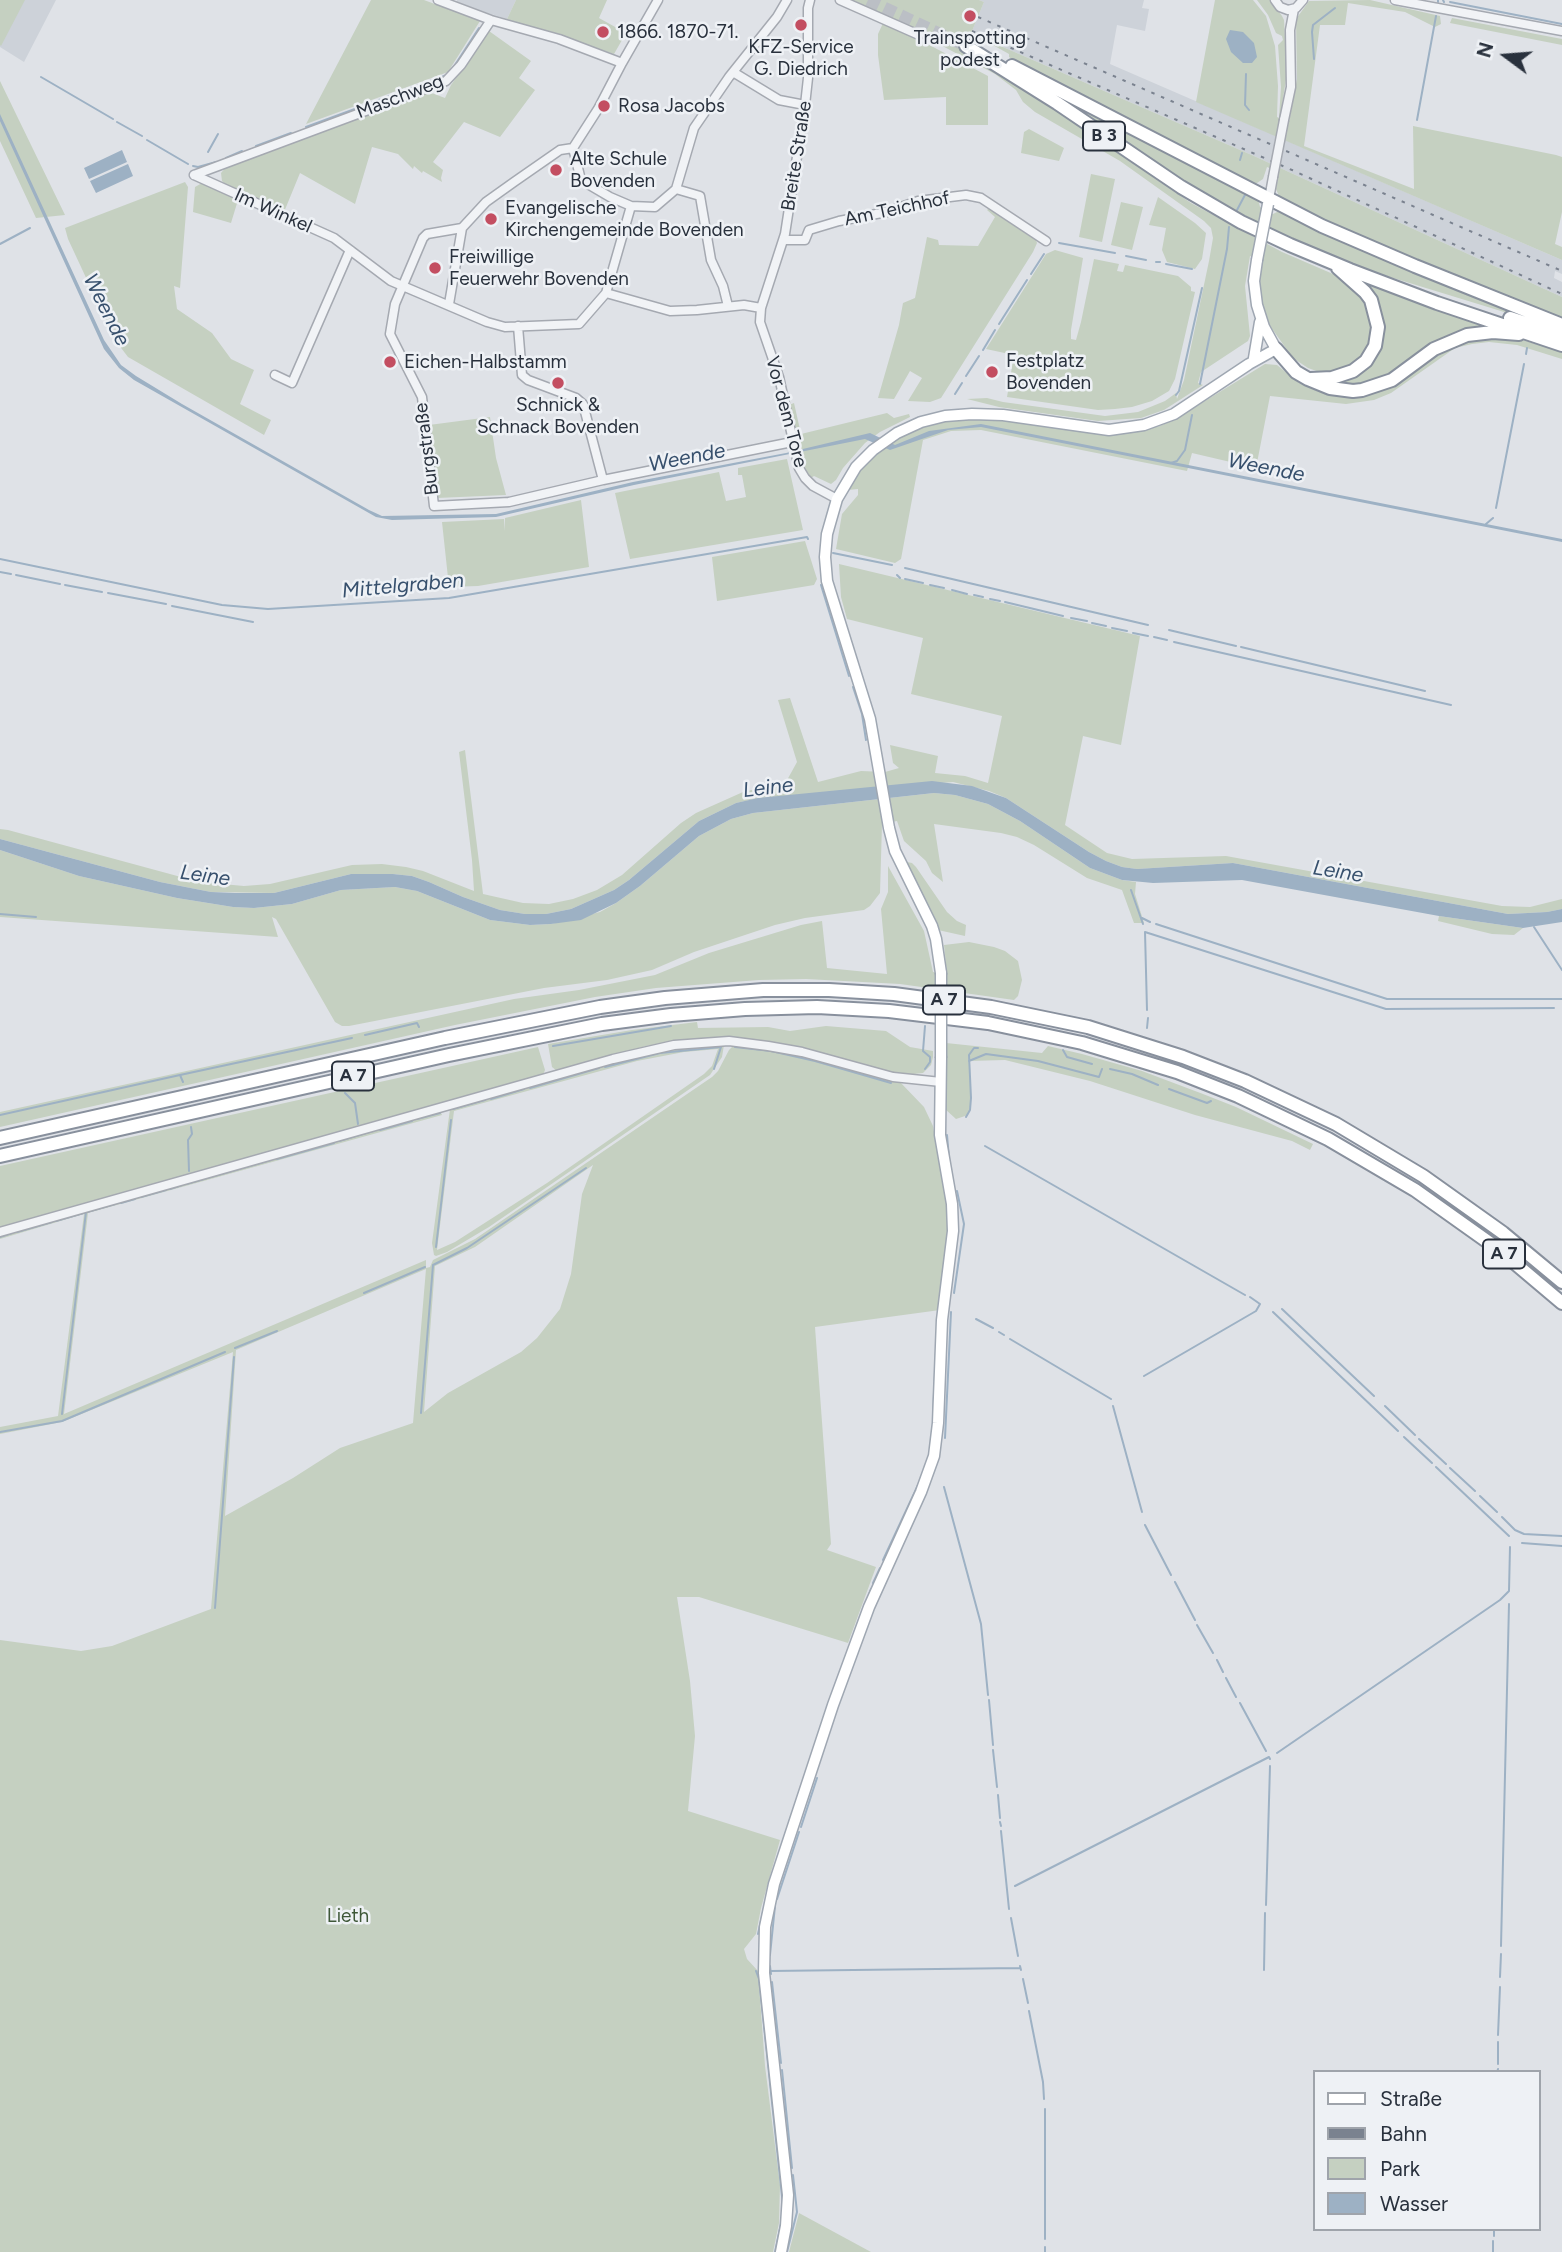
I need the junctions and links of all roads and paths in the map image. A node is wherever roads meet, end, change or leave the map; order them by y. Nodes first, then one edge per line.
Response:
1 (438, 0) edge
2 (658, 0) edge
3 (787, 0) edge
4 (810, 0) edge
5 (840, 0) edge
6 (1275, 0) edge
7 (1303, 0) edge
8 (1395, 0) edge
9 (1289, 9) junction
10 (491, 20) junction
11 (1562, 32) edge
12 (919, 35) dead end
13 (622, 63) junction
14 (733, 72) junction
15 (805, 105) junction
16 (573, 148) junction
17 (194, 175) joint
18 (676, 189) junction
19 (1269, 201) junction
20 (631, 206) junction
21 (462, 228) junction
22 (784, 240) junction
23 (1046, 241) dead end
24 (350, 250) junction
25 (1330, 261) junction
26 (1392, 284) junction
27 (402, 286) junction
28 (606, 293) junction
29 (449, 304) junction
30 (728, 306) junction
31 (761, 308) junction
32 (1261, 318) junction
33 (1562, 325) edge
34 (519, 326) junction
35 (1562, 334) edge
36 (1536, 337) junction
37 (1562, 345) edge
38 (1275, 348) junction
39 (1252, 361) junction
40 (275, 375) dead end
41 (1308, 379) junction
42 (793, 444) junction
43 (603, 481) junction
44 (837, 499) junction
45 (941, 1082) junction
46 (0, 1138) edge
47 (0, 1156) edge
48 (0, 1232) edge
49 (1562, 1282) edge
50 (1562, 1303) edge
51 (781, 2252) edge

1 - 10 street
2 - 13 street
3 - 14 street
4 - 15 street, Breite Straße
5 - 12 street
6 - 9 street
7 - 9 street
8 - 11 street
9 - 19 street, bridge
10 - 13 street
10 - 17 street, Maschweg
13 - 16 street
14 - 15 street
14 - 18 street
15 - 22 street, Breite Straße
16 - 20 street
16 - 21 street
17 - 24 street, Im Winkel
18 - 20 street
18 - 30 street
19 - 25 highway, B 3
19 - 32 main road, bridge
19 - 33 highway
20 - 28 street
21 - 27 street, Burgstraße
21 - 29 street
22 - 23 street, Am Teichhof
22 - 31 street, Breite Straße
24 - 27 street, Im Winkel
24 - 40 street
25 - 26 highway, B 3
25 - 41 highway
26 - 35 highway, B 3
26 - 36 highway, B 3
27 - 29 street, Im Winkel
27 - 43 street, Burgstraße
28 - 30 street
28 - 34 street, Im Winkel
29 - 34 street, Im Winkel
30 - 31 street
31 - 42 street, Vor dem Tore
32 - 38 main road
32 - 39 main road
34 - 43 street
36 - 37 highway, B 3
36 - 41 highway
38 - 39 main road
38 - 41 highway
39 - 44 main road
42 - 43 street
42 - 44 street, Vor dem Tore
44 - 45 main road, bridge
45 - 48 street
45 - 51 main road
46 - 49 highway, A 7
47 - 50 highway, A 7

